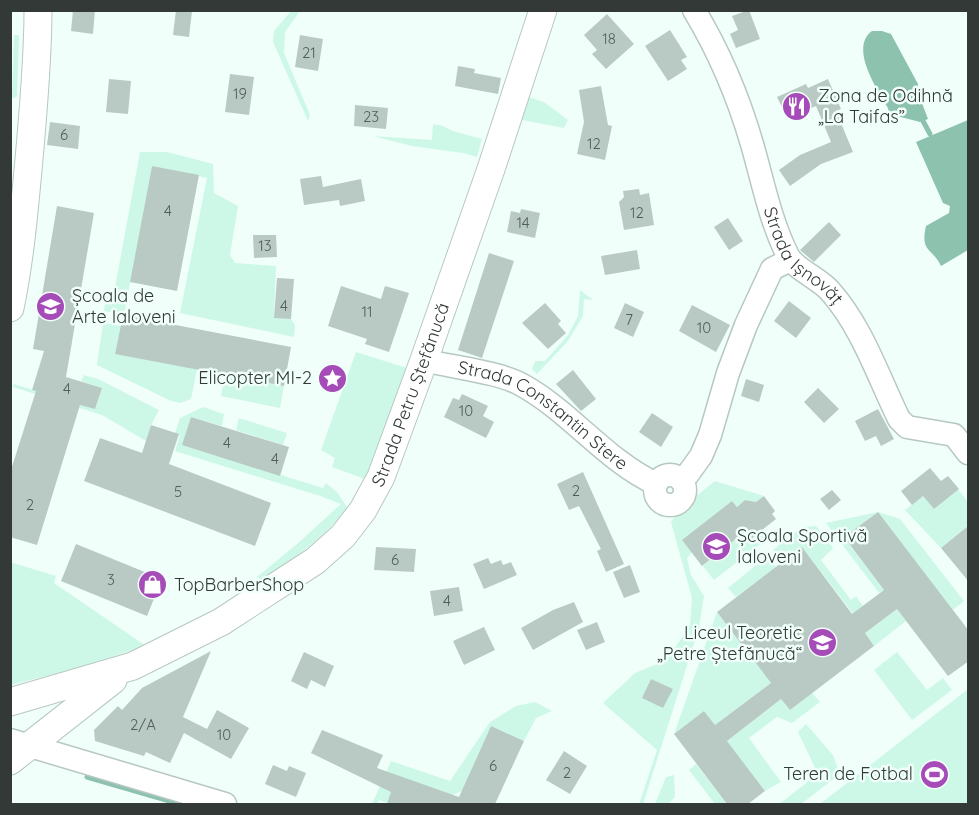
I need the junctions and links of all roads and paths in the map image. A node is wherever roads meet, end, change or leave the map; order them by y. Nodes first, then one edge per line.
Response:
1 (38, 10) edge
2 (543, 10) edge
3 (694, 10) edge
4 (790, 260) junction
5 (10, 308) edge
6 (424, 360) junction
7 (969, 453) edge
8 (133, 666) junction
9 (10, 702) edge
10 (16, 749) edge
11 (225, 804) edge

1 - 5 main road
2 - 6 main road, Strada Petru Ștefănucă
3 - 4 street, Strada Ișnovăț
4 - 6 street, Strada Constantin Stere
4 - 7 street, Strada Ișnovăț
6 - 8 main road, Strada Petru Ștefănucă
8 - 9 main road, Strada Petru Ștefănucă
8 - 10 main road, Strada Petru Ștefănucă
10 - 11 street

